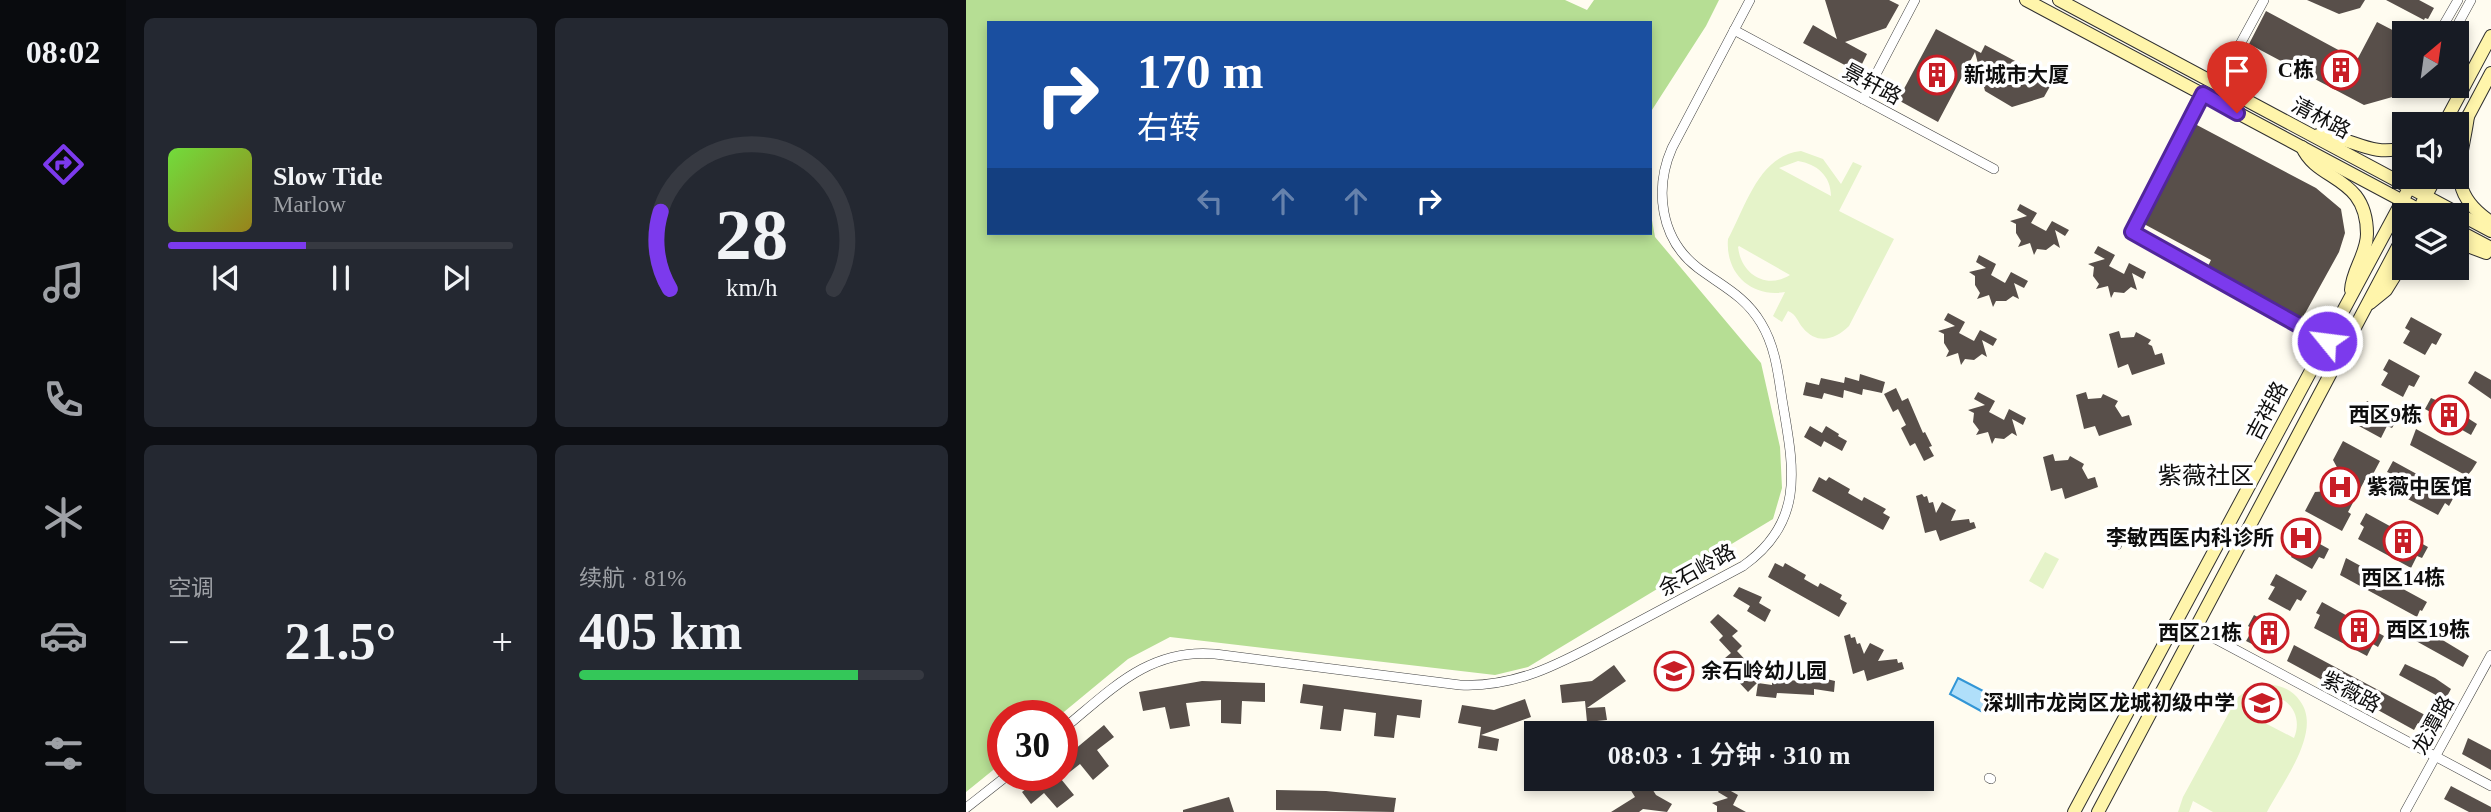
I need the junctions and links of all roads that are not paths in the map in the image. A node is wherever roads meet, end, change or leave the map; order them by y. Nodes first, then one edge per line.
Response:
1 (1750, 0) edge
2 (1915, 0) edge
3 (2026, 0) edge
4 (2059, 0) edge
5 (2264, 0) edge
6 (2458, 0) edge
7 (2471, 0) edge
8 (2446, 21) edge
9 (2460, 21) edge
10 (1734, 30) junction
11 (2491, 36) edge
12 (2491, 73) edge
13 (2218, 85) junction
14 (2203, 94) junction
15 (1863, 99) junction
16 (2452, 108) junction
17 (2448, 112) edge
18 (2450, 112) edge
19 (2469, 114) edge
20 (2284, 120) junction
21 (2254, 122) junction
22 (2311, 134) junction
23 (2302, 147) junction
24 (2392, 150) edge
25 (1994, 169) dead end
26 (2392, 172) edge
27 (2409, 189) edge
28 (2420, 189) edge
29 (2430, 189) edge
30 (2461, 189) edge
31 (2426, 196) junction
32 (2402, 201) junction
33 (2405, 203) edge
34 (2424, 203) edge
35 (2491, 222) edge
36 (2491, 232) edge
37 (2469, 236) edge
38 (2469, 247) edge
39 (2491, 248) edge
40 (2491, 256) edge
41 (2392, 258) edge
42 (2392, 280) edge
43 (2350, 298) junction
44 (2367, 305) junction
45 (2327, 341) junction
46 (2195, 628) junction
47 (2491, 655) edge
48 (1078, 717) edge
49 (2435, 757) junction
50 (2491, 786) edge
51 (988, 791) edge
52 (966, 808) edge
53 (2074, 812) edge
54 (2098, 812) edge
55 (2405, 812) edge

1 - 10 street, 余石岭路
2 - 15 street
3 - 14 main road, 清林路
4 - 13 main road, 清林路
5 - 13 street
6 - 8 street
7 - 9 street
10 - 15 street, 景轩路
10 - 48 street, 余石岭路
11 - 16 main road
12 - 19 main road
13 - 20 main road, 清林路
14 - 21 main road, 清林路
14 - 45 street
15 - 25 street, 景轩路
16 - 17 main road
16 - 18 main road
20 - 21 main road
20 - 22 main road, 清林路
21 - 23 main road, 清林路
22 - 24 main road
22 - 26 main road, 清林路
23 - 32 main road, 清林路
23 - 43 main road
27 - 32 main road, 吉祥路
28 - 31 main road, 清林路
29 - 31 main road
30 - 35 main road
31 - 34 main road
31 - 36 main road, 清林路
32 - 33 main road, 清林路
32 - 43 main road, 吉祥路
37 - 39 main road
38 - 40 main road
41 - 44 main road, 吉祥路
42 - 44 main road
43 - 45 main road, 吉祥路
44 - 46 main road, 吉祥路
45 - 53 main road, 吉祥路
46 - 49 street, 紫薇路
46 - 54 main road, 吉祥路
47 - 49 street, 龙潭路
49 - 50 street, 紫薇路
49 - 55 street, 龙潭路
51 - 52 street

